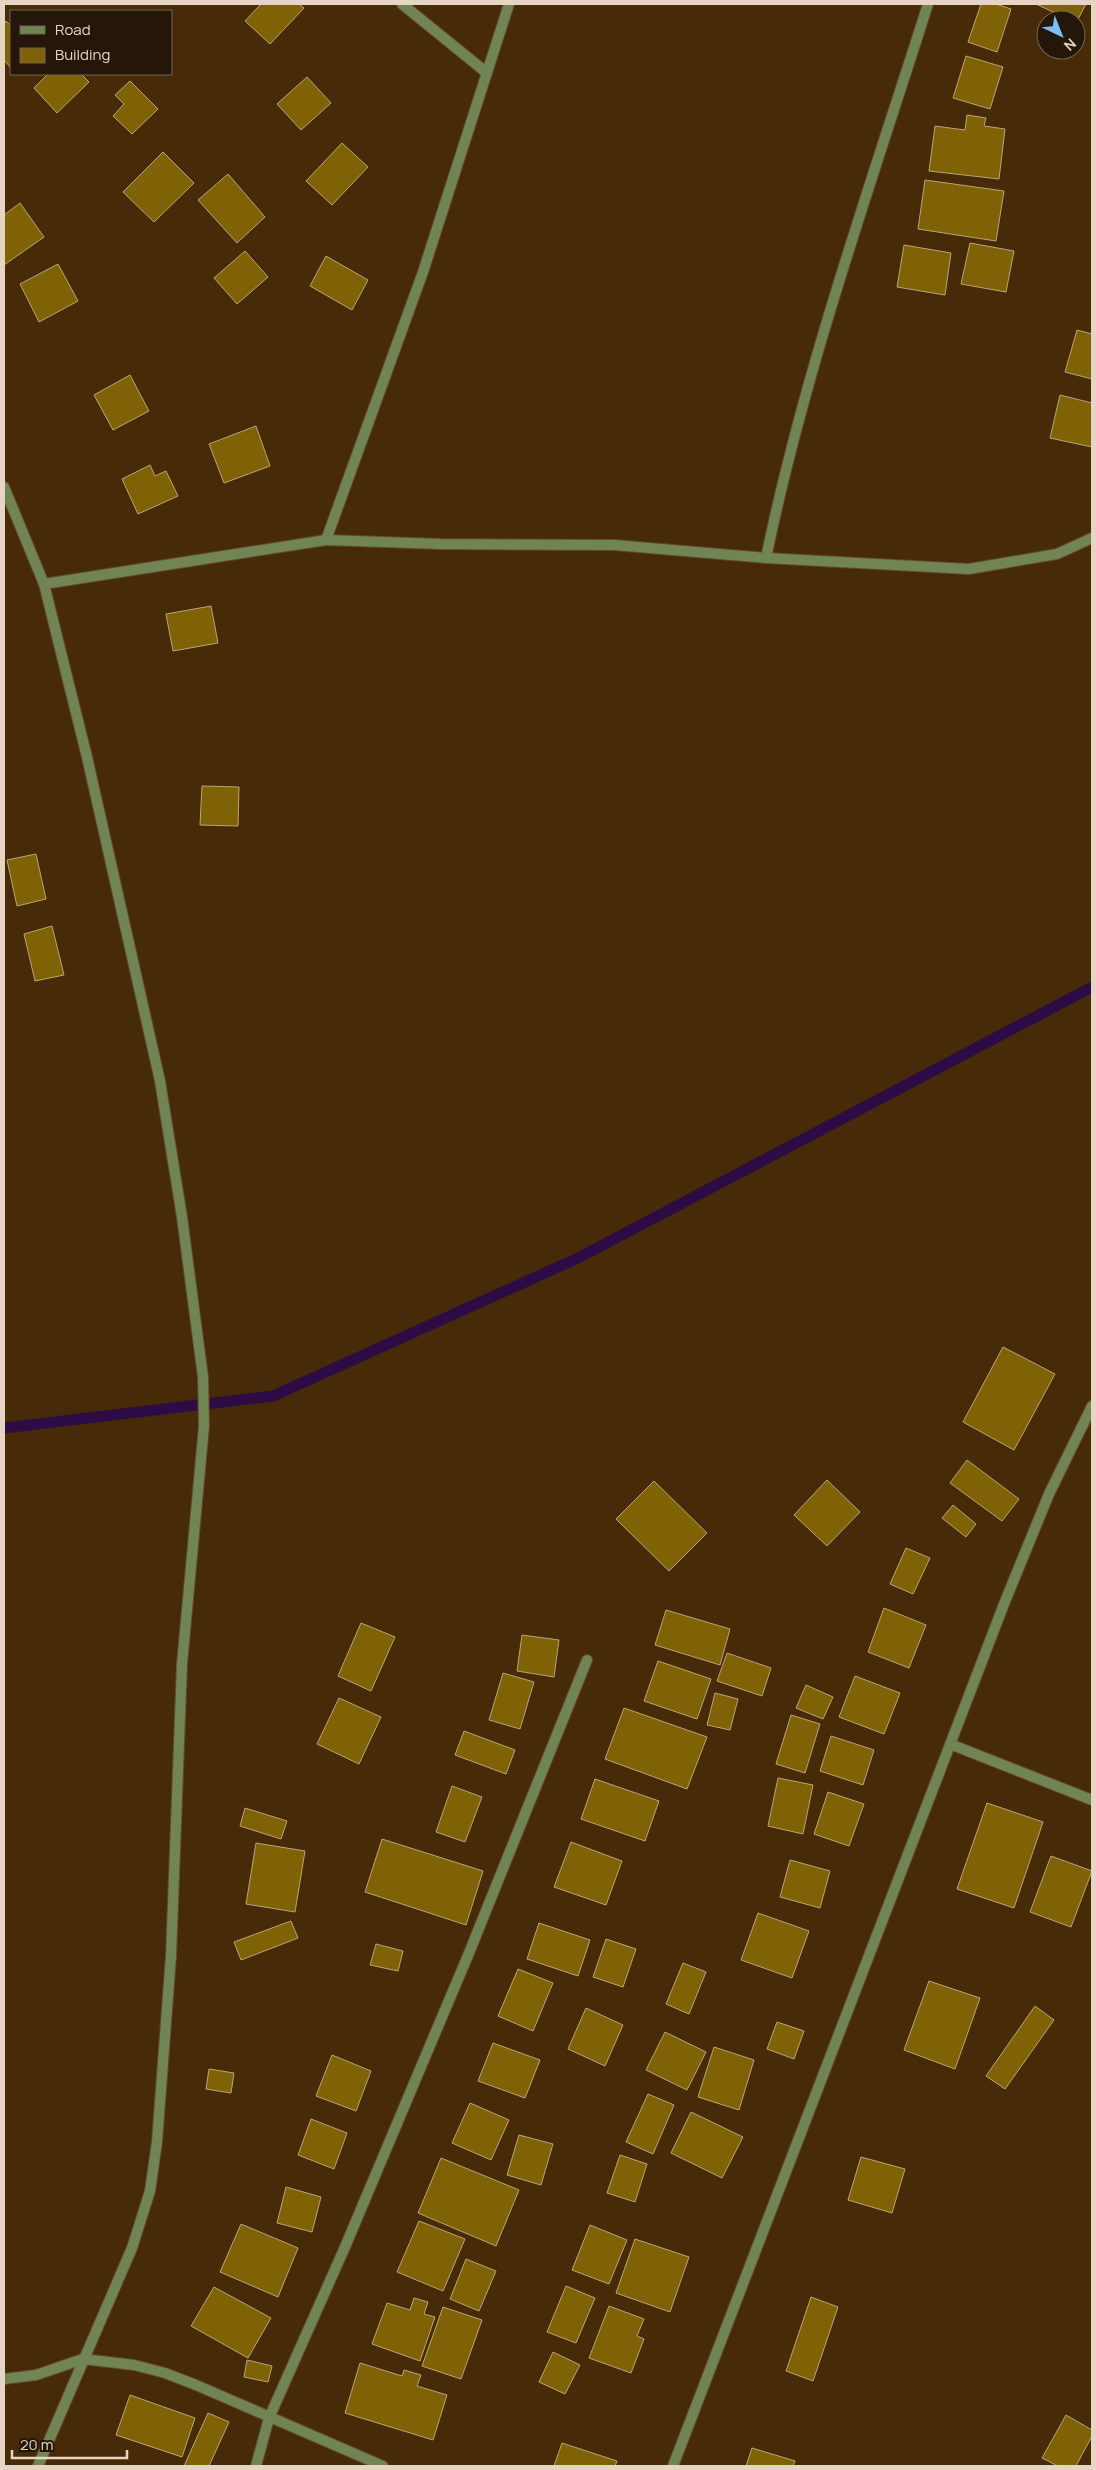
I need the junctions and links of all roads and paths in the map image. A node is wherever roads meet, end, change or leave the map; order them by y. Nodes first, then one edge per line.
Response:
1 (402, 4) edge
2 (509, 4) edge
3 (928, 4) edge
4 (487, 73) junction
5 (4, 487) edge
6 (6, 499) edge
7 (1092, 538) edge
8 (326, 540) junction
9 (766, 558) junction
10 (44, 584) junction
11 (1092, 1406) edge
12 (587, 1660) dead end
13 (950, 1744) junction
14 (1092, 1800) edge
15 (83, 2359) junction
16 (4, 2379) edge
17 (269, 2418) junction
18 (38, 2466) edge
19 (256, 2466) edge
20 (383, 2466) edge
21 (673, 2466) edge

1 - 4 street
2 - 4 street
3 - 9 street
4 - 8 street
5 - 6 street
6 - 10 street
7 - 9 street
8 - 9 street
8 - 10 street
10 - 15 street
11 - 13 street
12 - 17 street
13 - 14 street
13 - 21 street
15 - 16 street
15 - 17 street
15 - 18 street
17 - 19 street
17 - 20 street

